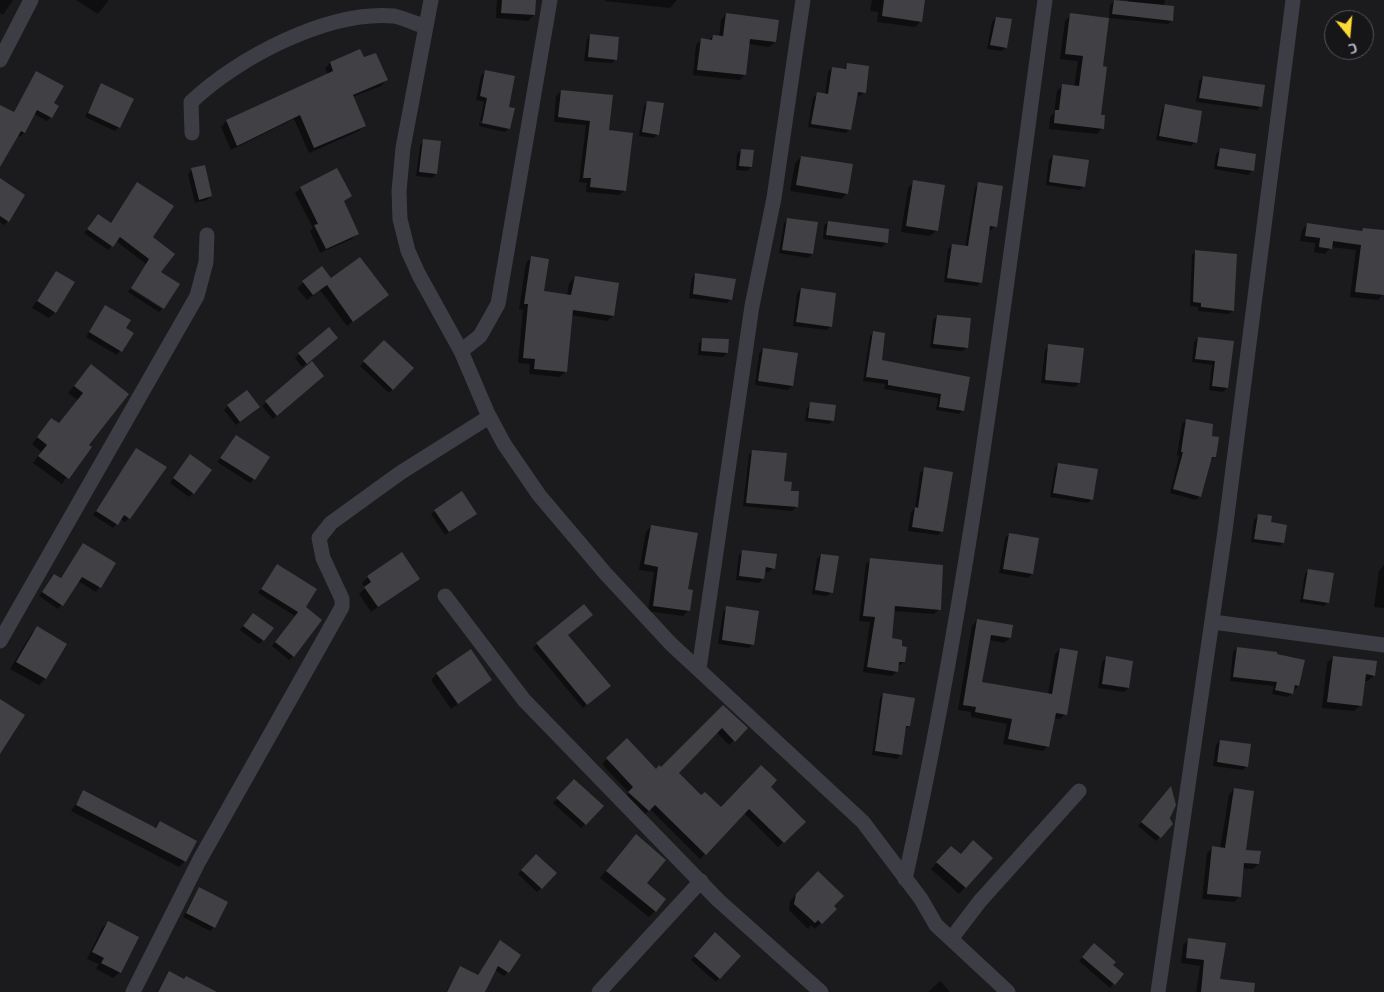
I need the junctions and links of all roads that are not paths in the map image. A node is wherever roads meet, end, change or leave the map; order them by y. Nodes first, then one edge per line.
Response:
1 (31, 0) edge
2 (431, 0) edge
3 (550, 0) edge
4 (803, 0) edge
5 (1045, 0) edge
6 (1293, 0) edge
7 (426, 27) junction
8 (0, 60) edge
9 (192, 133) dead end
10 (206, 235) dead end
11 (461, 351) junction
12 (490, 417) junction
13 (445, 596) dead end
14 (1212, 622) junction
15 (0, 641) edge
16 (1384, 645) edge
17 (699, 669) junction
18 (1079, 791) dead end
19 (905, 879) junction
20 (701, 881) junction
21 (951, 939) junction
22 (133, 992) edge
23 (599, 992) edge
24 (821, 992) edge
25 (1008, 992) edge
26 (1158, 992) edge

1 - 8 street
2 - 7 street
3 - 11 street
4 - 17 street
5 - 19 street
6 - 14 street
7 - 9 street
7 - 11 street
10 - 15 street
11 - 12 street
12 - 17 street
12 - 22 street
13 - 20 street
14 - 16 street
14 - 26 street
17 - 19 street
18 - 21 street
19 - 21 street
20 - 23 street
20 - 24 street
21 - 25 street

